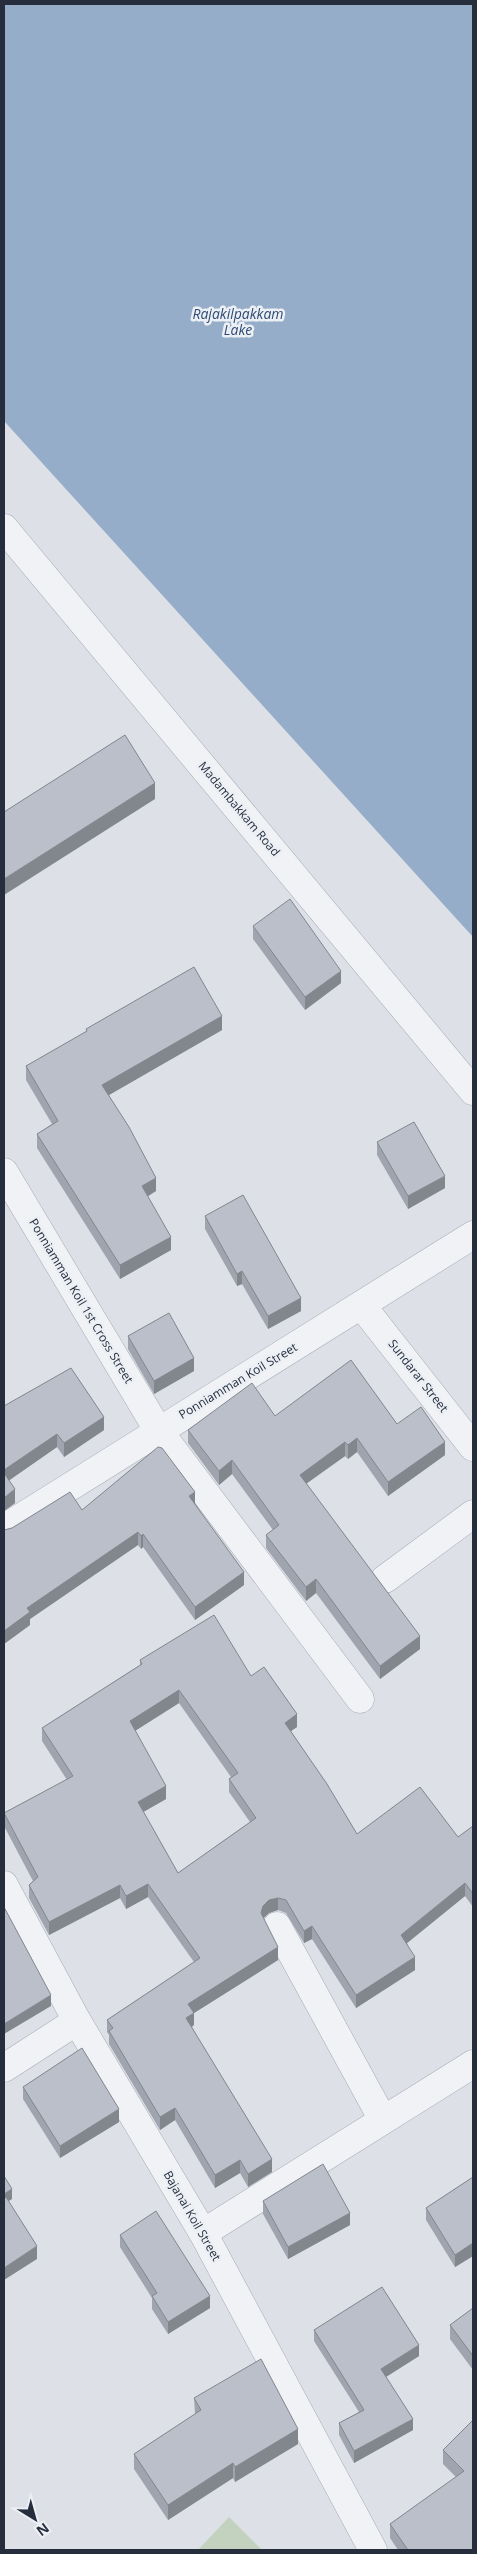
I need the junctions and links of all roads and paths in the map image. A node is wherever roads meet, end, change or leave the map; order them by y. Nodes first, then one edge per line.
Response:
1 (4, 528) edge
2 (473, 1091) edge
3 (4, 1172) edge
4 (473, 1235) edge
5 (362, 1306) junction
6 (158, 1430) junction
7 (473, 1446) edge
8 (473, 1514) edge
9 (4, 1528) edge
10 (385, 1579) dead end
11 (360, 1699) dead end
12 (4, 1885) edge
13 (277, 1926) dead end
14 (77, 2021) junction
15 (473, 2064) edge
16 (4, 2068) edge
17 (383, 2120) junction
18 (203, 2233) junction
19 (373, 2550) edge

1 - 2 street, Madambakkam Road
3 - 6 street, Ponniamman Koil 1st Cross Street
4 - 5 street, Ponniamman Koil Street
5 - 6 street, Ponniamman Koil Street
5 - 7 street, Sundarar Street
6 - 9 street, Ponniamman Koil Street
6 - 11 street, Ponniamman Koil 1st Cross Street
8 - 10 street
12 - 14 street, Bajanai Koil Street
13 - 17 street
14 - 16 street
14 - 18 street, Bajanai Koil Street
15 - 17 street
17 - 18 street
18 - 19 street, Bajanai Koil Street

